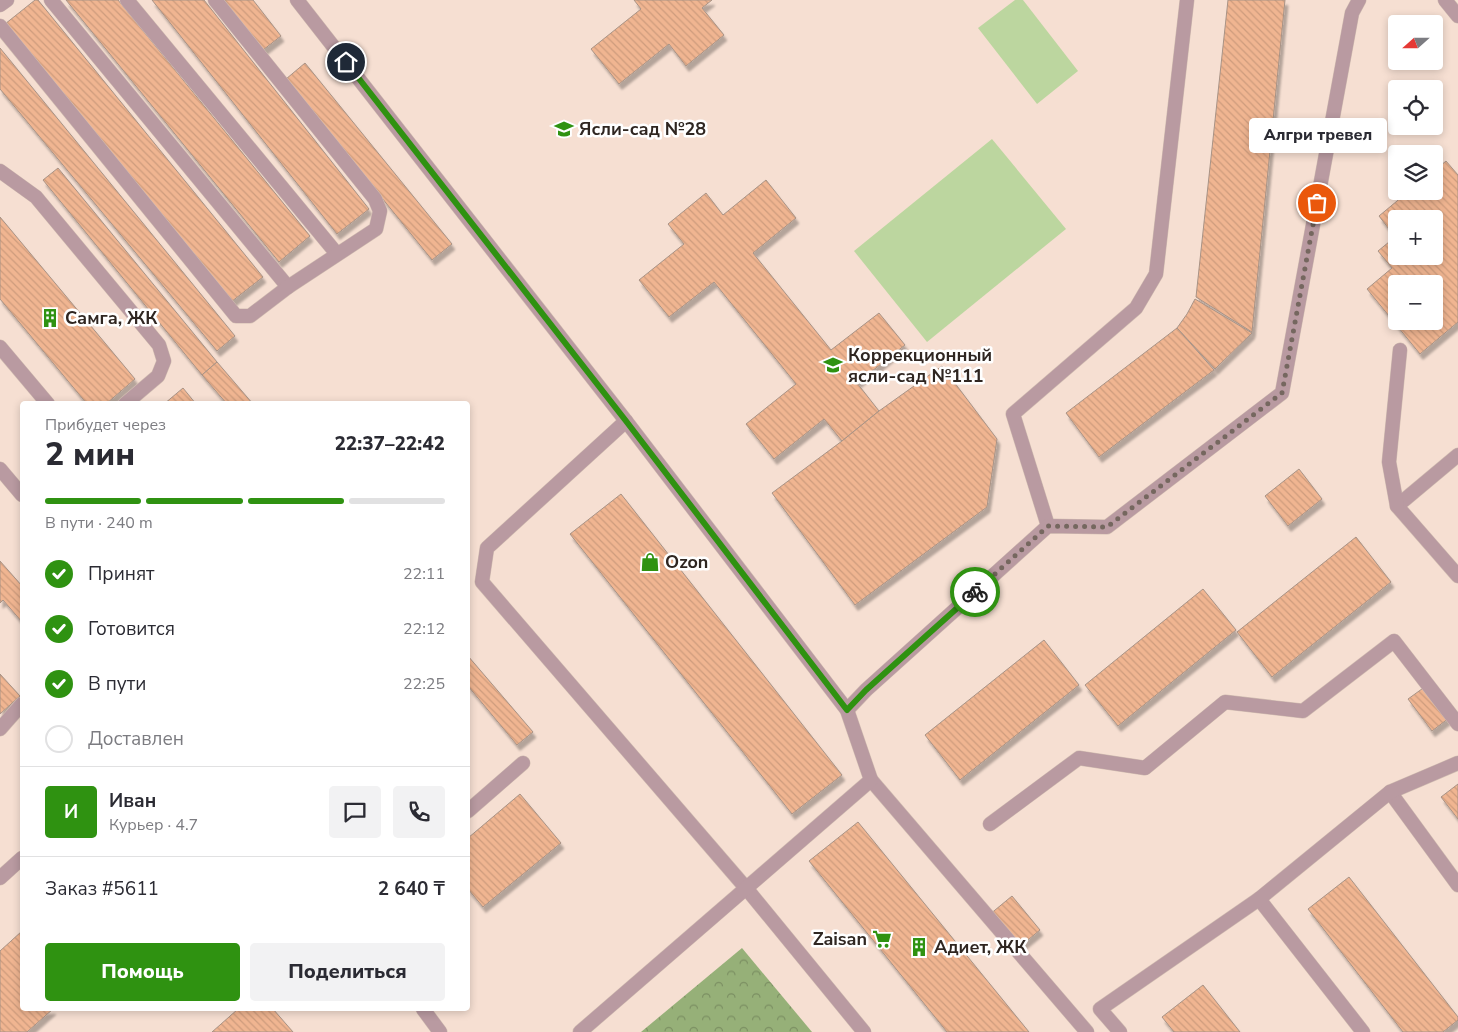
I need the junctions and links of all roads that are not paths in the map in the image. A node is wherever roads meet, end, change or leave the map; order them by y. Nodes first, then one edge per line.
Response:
1 (7, 0) edge
2 (52, 0) edge
3 (127, 0) edge
4 (215, 0) edge
5 (297, 0) edge
6 (1187, 0) edge
7 (1359, 0) edge
8 (1445, 0) edge
9 (0, 5) edge
10 (1458, 16) edge
11 (0, 26) edge
12 (0, 171) edge
13 (337, 254) junction
14 (288, 287) junction
15 (0, 347) edge
16 (1400, 350) dead end
17 (45, 401) edge
18 (129, 401) edge
19 (626, 421) junction
20 (1458, 456) edge
21 (0, 469) edge
22 (20, 490) edge
23 (1397, 506) junction
24 (1048, 526) junction
25 (1458, 576) edge
26 (20, 706) edge
27 (847, 710) junction
28 (1458, 724) edge
29 (0, 730) edge
30 (523, 763) dead end
31 (1458, 763) edge
32 (871, 780) junction
33 (1390, 792) junction
34 (470, 809) edge
35 (990, 824) dead end
36 (20, 860) edge
37 (0, 878) edge
38 (1458, 885) edge
39 (746, 888) junction
40 (1258, 898) junction
41 (424, 1011) edge
42 (440, 1032) edge
43 (580, 1032) edge
44 (864, 1032) edge
45 (1087, 1032) edge
46 (1120, 1032) edge
47 (1363, 1032) edge

1 - 9 street
2 - 14 street
3 - 13 street
4 - 13 street
5 - 19 street
6 - 24 street
7 - 24 street
8 - 10 street
11 - 14 street
12 - 18 street
13 - 14 street
15 - 17 street
16 - 23 street
19 - 27 street
19 - 39 street
20 - 23 street
21 - 22 street
23 - 25 street
24 - 27 street
26 - 29 street
27 - 32 street
28 - 35 street
30 - 34 street
31 - 33 street
32 - 39 street
32 - 45 street
33 - 38 street
33 - 40 street
36 - 37 street
39 - 43 street
39 - 44 street
40 - 46 street
40 - 47 street
41 - 42 street

